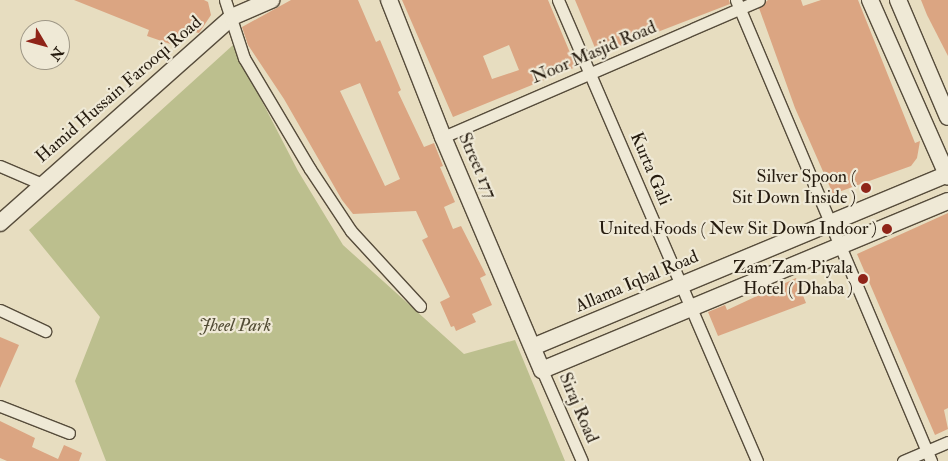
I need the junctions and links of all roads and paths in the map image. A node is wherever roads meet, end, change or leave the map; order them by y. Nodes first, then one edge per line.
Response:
1 (225, 0) edge
2 (271, 0) edge
3 (389, 0) edge
4 (558, 0) edge
5 (759, 0) edge
6 (870, 0) edge
7 (898, 0) edge
8 (738, 4) edge
9 (232, 17) junction
10 (590, 74) junction
11 (948, 117) edge
12 (443, 137) junction
13 (0, 166) edge
14 (948, 175) edge
15 (42, 184) junction
16 (948, 201) edge
17 (0, 223) edge
18 (829, 224) junction
19 (839, 246) junction
20 (681, 285) junction
21 (420, 306) dead end
22 (691, 308) junction
23 (0, 310) edge
24 (45, 332) dead end
25 (535, 346) junction
26 (542, 370) junction
27 (0, 406) edge
28 (69, 433) dead end
29 (948, 442) edge
30 (929, 456) edge
31 (582, 461) edge
32 (757, 461) edge
33 (903, 461) edge

1 - 9 street
2 - 9 street, Hamid Hussain Farooqi Road
3 - 12 street, Street 177
4 - 10 street, Kurta Gali
5 - 8 street, Noor Masjid Road
6 - 14 street
7 - 11 street
8 - 10 street, Noor Masjid Road
8 - 18 street
9 - 15 street, Hamid Hussain Farooqi Road
9 - 21 street
10 - 12 street, Noor Masjid Road
10 - 20 street, Kurta Gali
12 - 25 street, Street 177
13 - 15 street
14 - 18 street, Allama Iqbal Road
15 - 17 street, Hamid Hussain Farooqi Road
16 - 19 street
18 - 19 street
18 - 20 street, Allama Iqbal Road
19 - 22 street
19 - 30 street
20 - 22 street, Kurta Gali
20 - 25 street, Allama Iqbal Road
22 - 26 street
22 - 32 street, Kurta Gali
23 - 24 street
25 - 26 street, Street 177
26 - 31 street, Siraj Road
27 - 28 street
29 - 30 street
30 - 33 street

